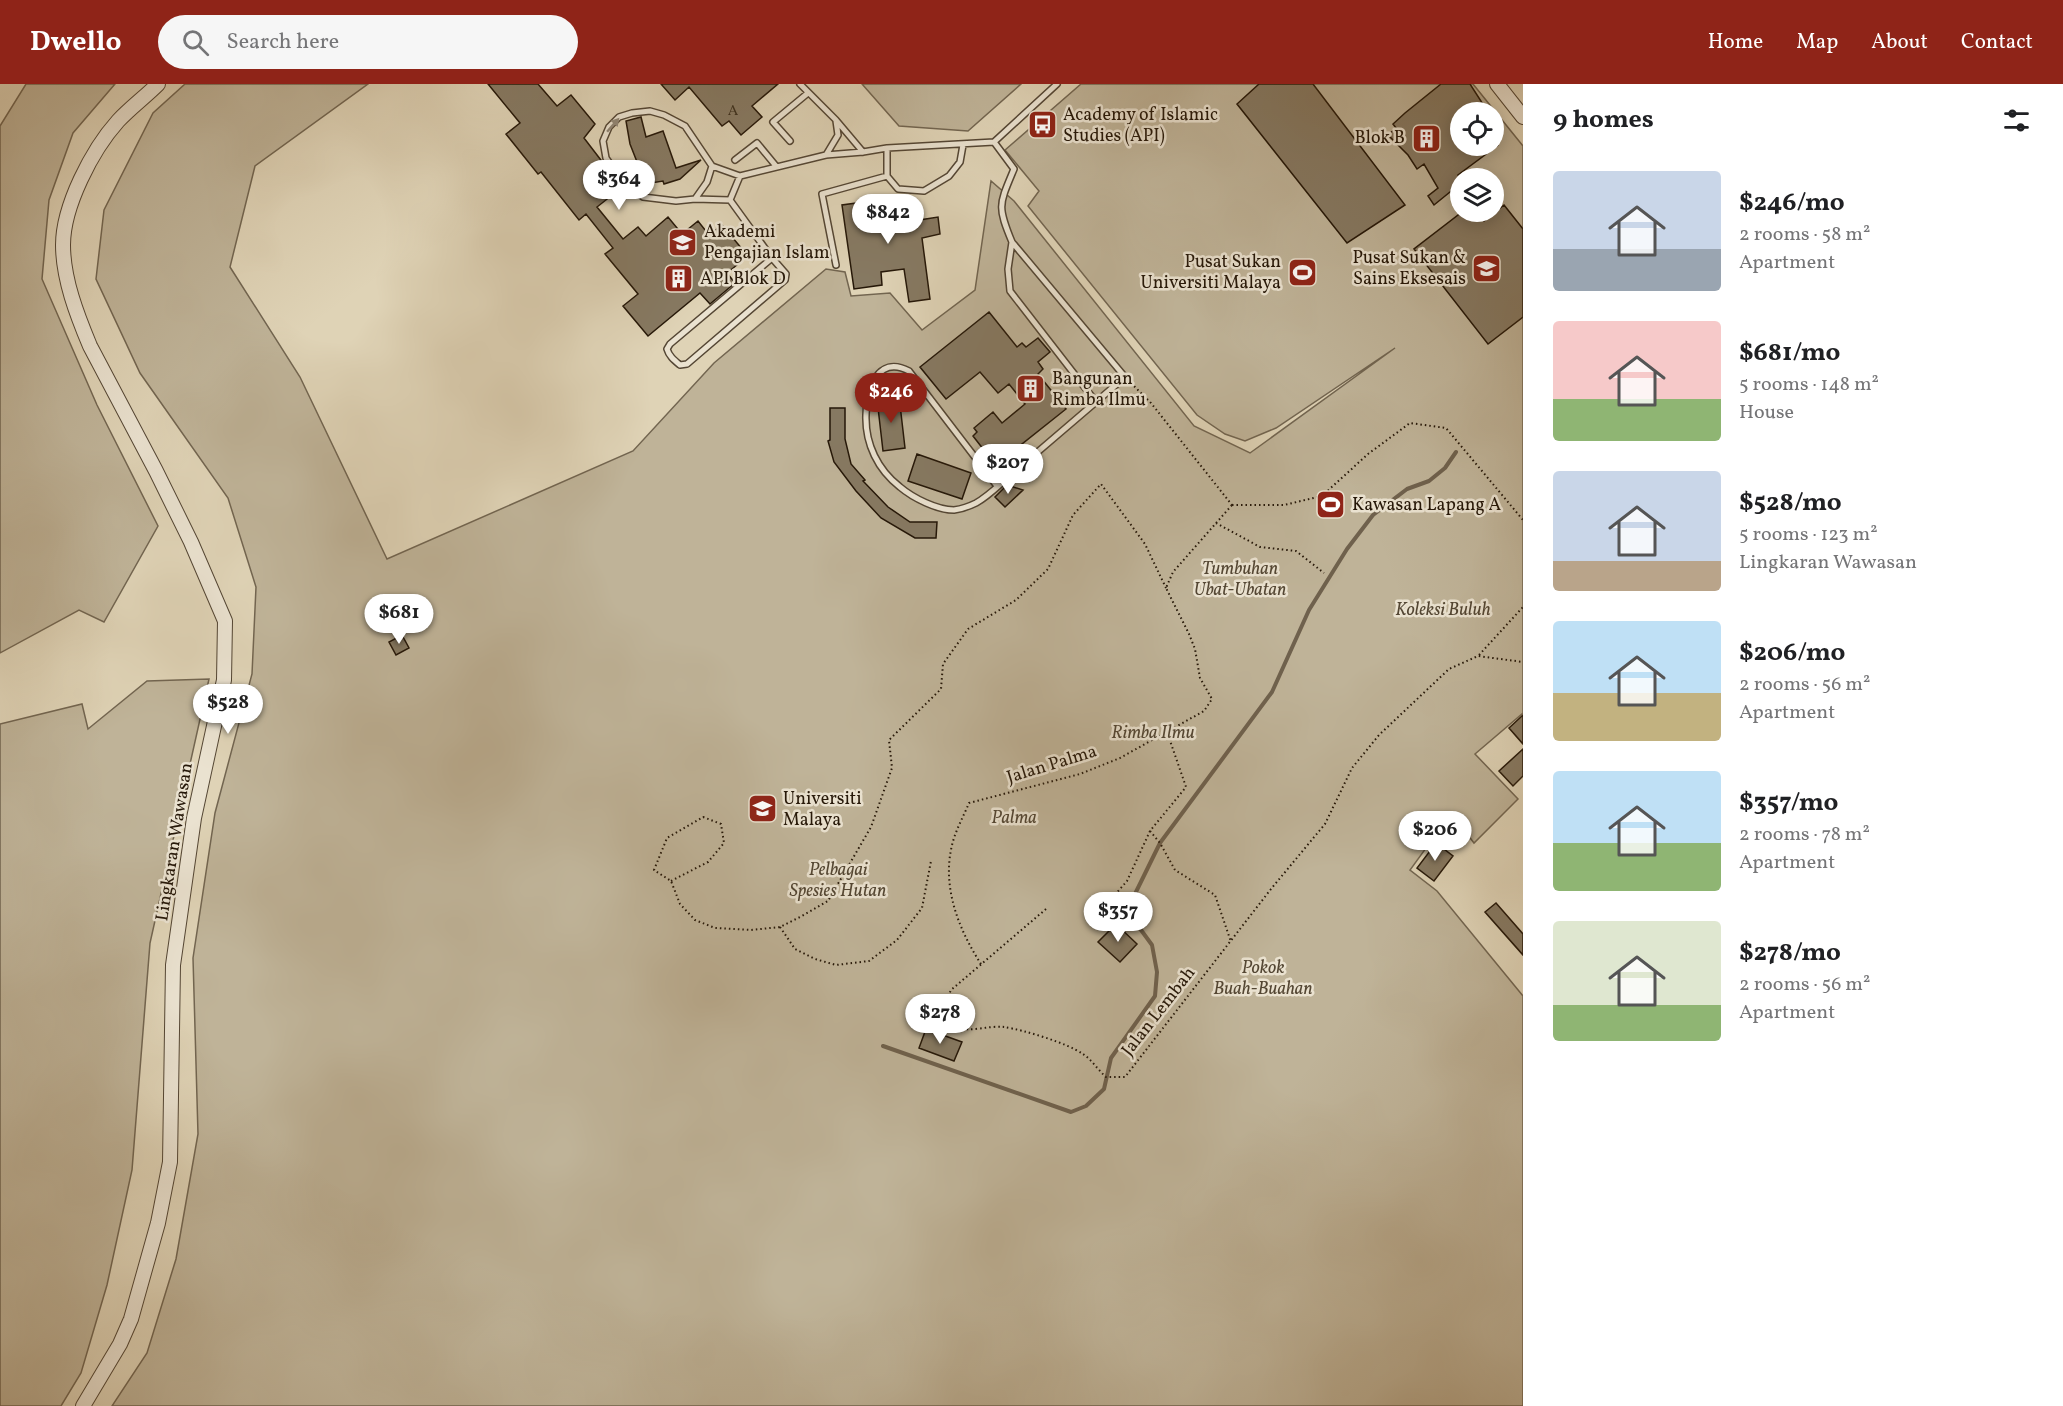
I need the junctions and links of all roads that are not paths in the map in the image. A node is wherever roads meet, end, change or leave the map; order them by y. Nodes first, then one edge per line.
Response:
1 (158, 84) edge
2 (800, 84) edge
3 (1057, 84) edge
4 (1497, 84) edge
5 (808, 93) junction
6 (1523, 117) edge
7 (836, 120) junction
8 (790, 141) dead end
9 (994, 142) junction
10 (963, 145) junction
11 (887, 148) junction
12 (863, 152) junction
13 (826, 155) junction
14 (735, 160) dead end
15 (712, 166) junction
16 (776, 166) junction
17 (740, 176) junction
18 (887, 176) junction
19 (695, 199) junction
20 (730, 200) junction
21 (1012, 243) junction
22 (772, 258) junction
23 (836, 265) dead end
24 (1096, 402) junction
25 (997, 486) junction
26 (83, 1406) edge

1 - 26 street, Lingkaran Wawasan
2 - 5 lane
3 - 9 lane
4 - 6 street
5 - 7 lane
5 - 8 lane
7 - 12 lane
7 - 13 lane
9 - 10 lane
9 - 21 lane
10 - 11 lane
10 - 18 lane
11 - 12 lane
11 - 18 lane
12 - 13 lane
13 - 16 lane
14 - 16 lane
15 - 17 lane
15 - 19 lane
19 -> 15 lane
16 - 17 lane
17 - 20 lane
18 - 23 lane
19 - 20 lane
20 - 22 lane
21 - 24 lane
21 - 24 lane
22 - 22 lane
24 - 25 lane
25 - 25 lane

